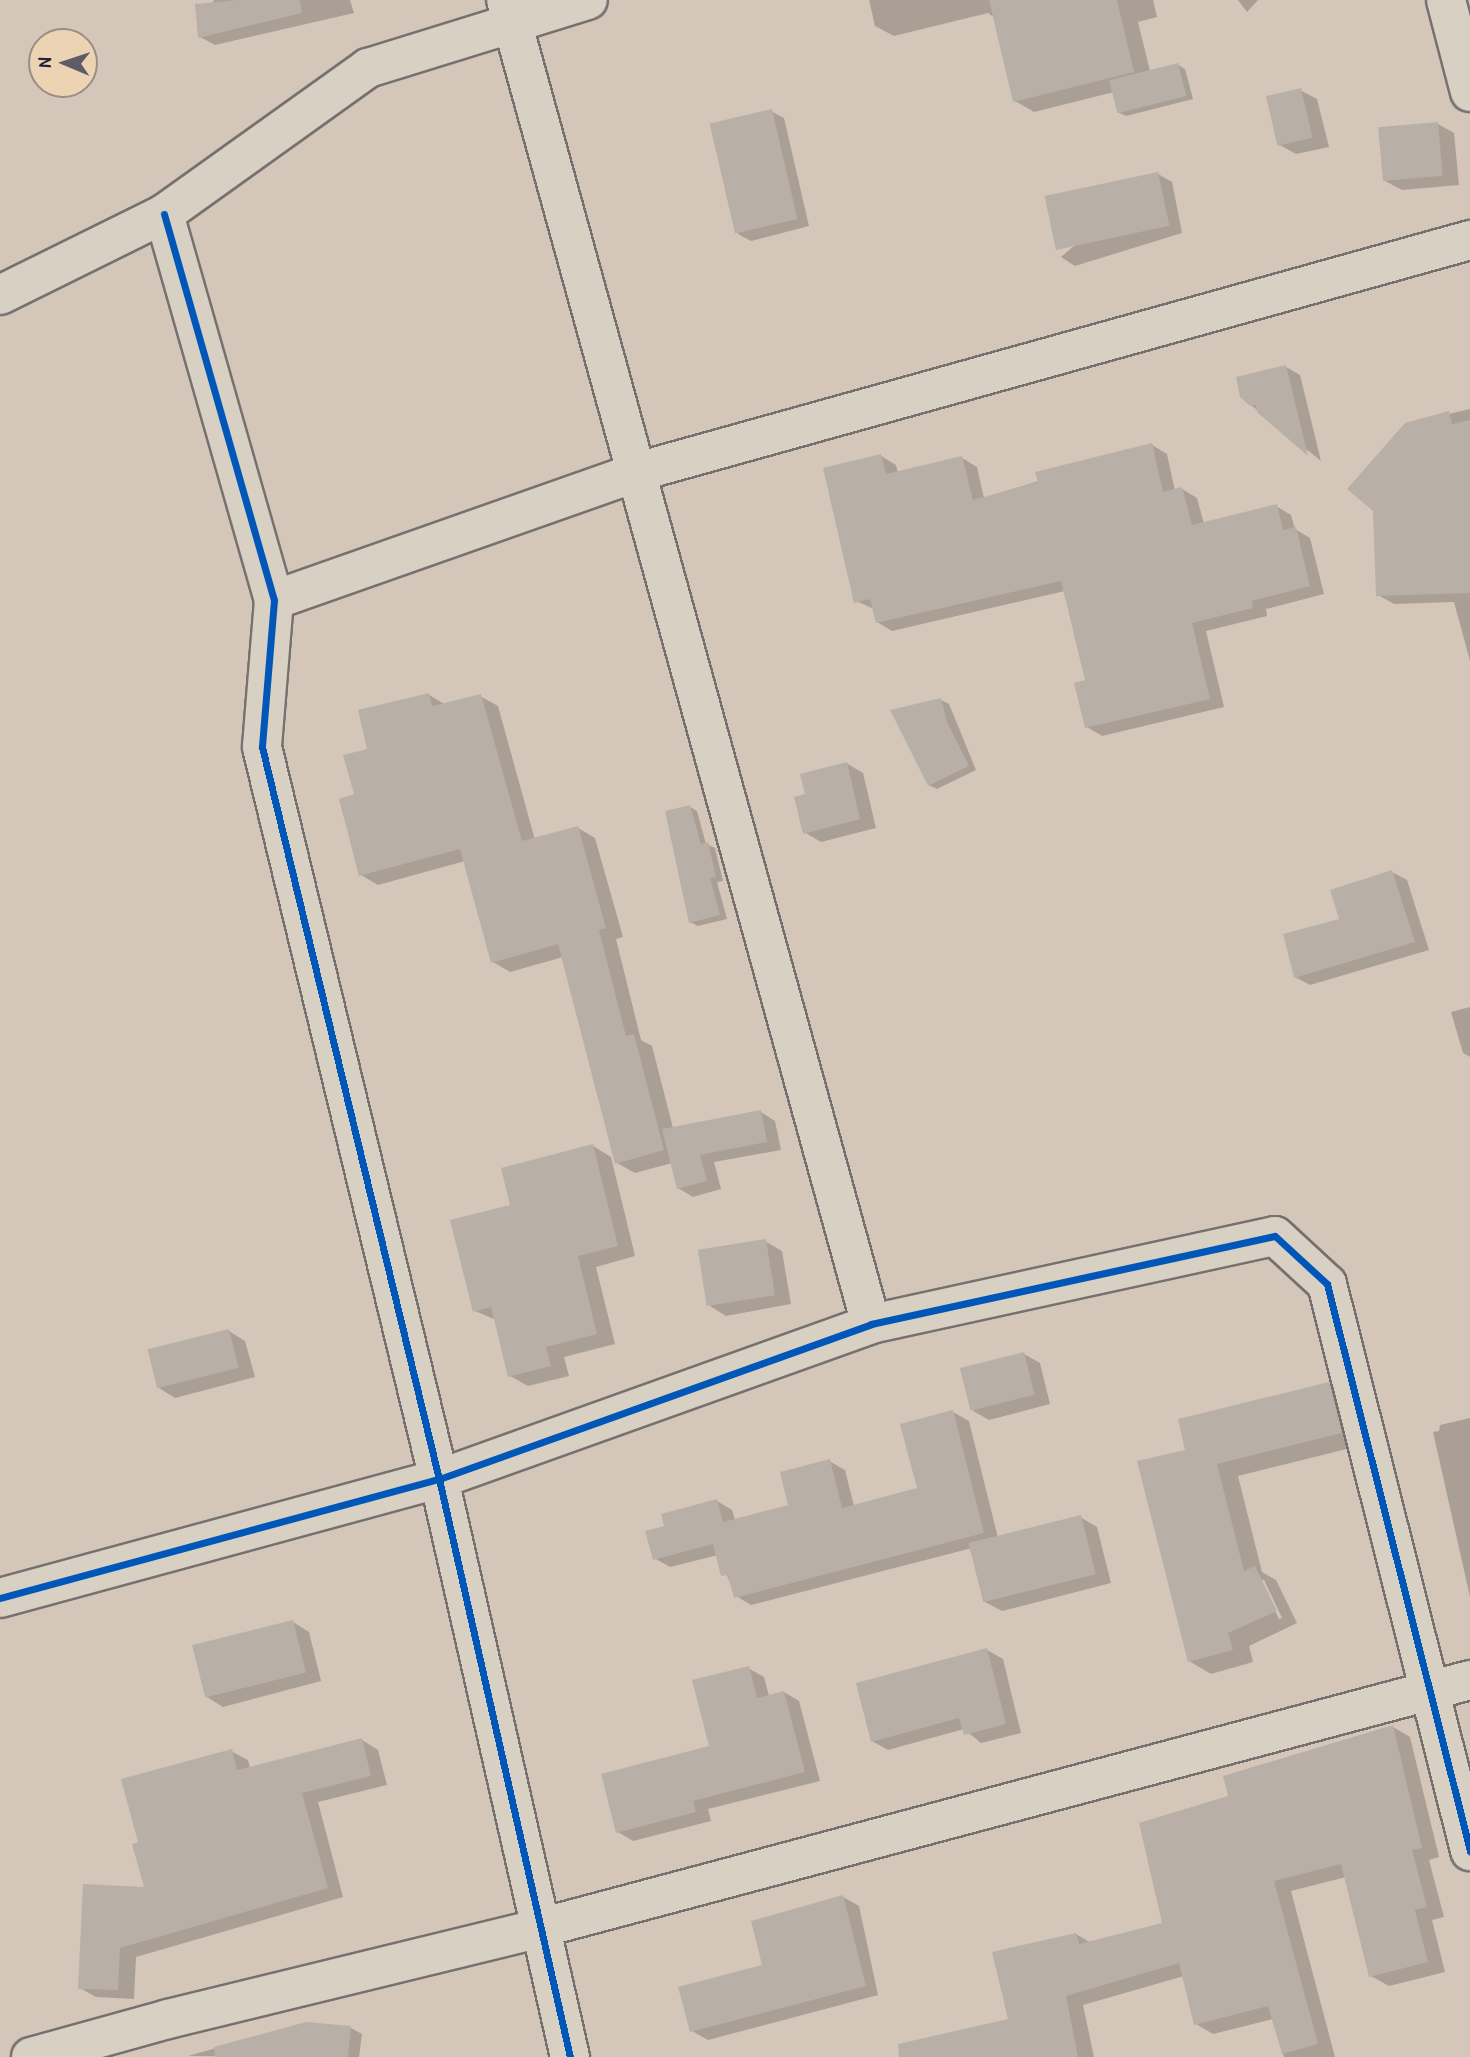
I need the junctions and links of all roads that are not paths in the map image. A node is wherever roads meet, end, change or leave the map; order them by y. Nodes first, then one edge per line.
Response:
1 (588, 0) edge
2 (1446, 0) edge
3 (509, 11) edge
4 (1470, 92) edge
5 (164, 214) junction
6 (1470, 240) edge
7 (0, 295) edge
8 (637, 472) junction
9 (274, 600) junction
10 (871, 1324) junction
11 (439, 1479) junction
12 (0, 1598) edge
13 (1470, 1680) edge
14 (1428, 1689) junction
15 (1470, 1851) edge
16 (540, 1928) junction
17 (31, 2057) edge
18 (570, 2057) edge

1 - 3 street
2 - 4 street
3 - 5 street
3 - 8 street
5 - 7 street
5 - 9 street
6 - 8 street
8 - 9 street
8 - 10 street
9 - 11 street
10 - 11 street
10 - 14 street
11 - 12 street
11 - 16 street
13 - 14 street
14 - 15 street
14 - 16 street
16 - 17 street
16 - 18 street

